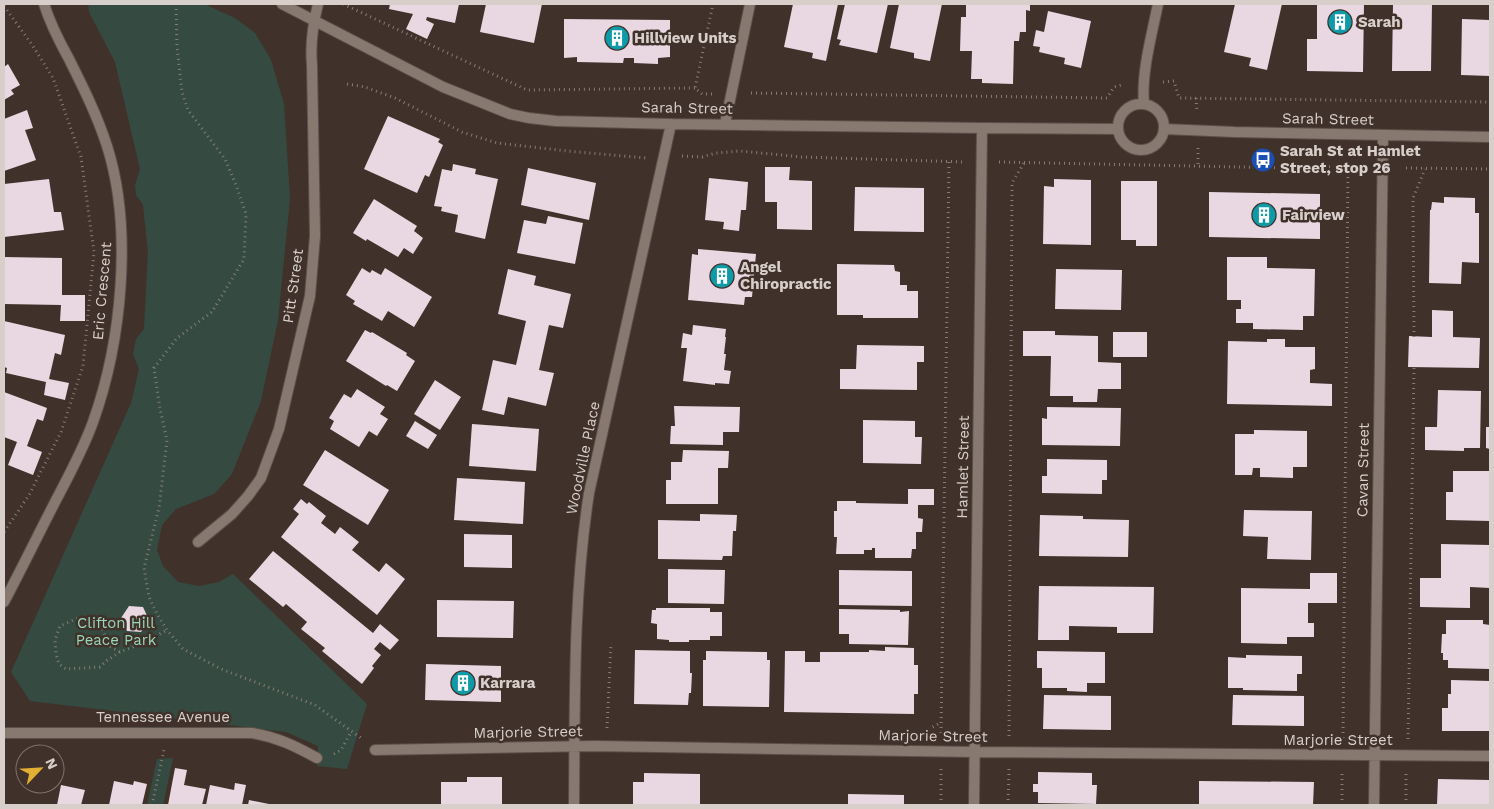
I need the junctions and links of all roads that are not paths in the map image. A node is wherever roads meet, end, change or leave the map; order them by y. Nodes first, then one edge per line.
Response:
1 (44, 4) edge
2 (282, 4) edge
3 (318, 4) edge
4 (750, 4) edge
5 (1158, 4) edge
6 (314, 20) junction
7 (1144, 104) junction
8 (671, 124) junction
9 (725, 124) junction
10 (982, 128) junction
11 (1118, 129) junction
12 (1164, 129) junction
13 (1383, 135) junction
14 (1490, 137) edge
15 (198, 542) dead end
16 (7, 588) edge
17 (4, 602) edge
18 (4, 733) edge
19 (575, 746) junction
20 (375, 750) dead end
21 (975, 752) junction
22 (1375, 755) junction
23 (1490, 756) edge
24 (317, 758) road end
25 (574, 805) edge
26 (974, 805) edge
27 (1374, 805) edge

1 - 16 street, Eric Crescent
2 - 6 street, Sarah Street
3 - 6 street, Pitt Street
4 - 9 street
5 - 7 street
6 - 8 street, Sarah Street
6 - 15 street, Pitt Street
7 - 11 street
7 - 12 street
8 - 9 street, Sarah Street
8 - 19 street, Woodville Place
9 - 10 street, Sarah Street
10 - 11 street, Sarah Street
10 - 21 street, Hamlet Street
11 - 12 street
12 - 13 street, Sarah Street
13 - 14 street, Sarah Street
13 - 22 street, Cavan Street
16 - 17 street, Eric Crescent
18 - 24 street, Tennessee Avenue
19 - 20 street, Marjorie Street
19 - 21 street, Marjorie Street
19 - 25 street, Woodville Place
21 - 22 street, Marjorie Street
21 - 26 street, Hamlet Street
22 - 23 street, Marjorie Street
22 - 27 street, Cavan Street

